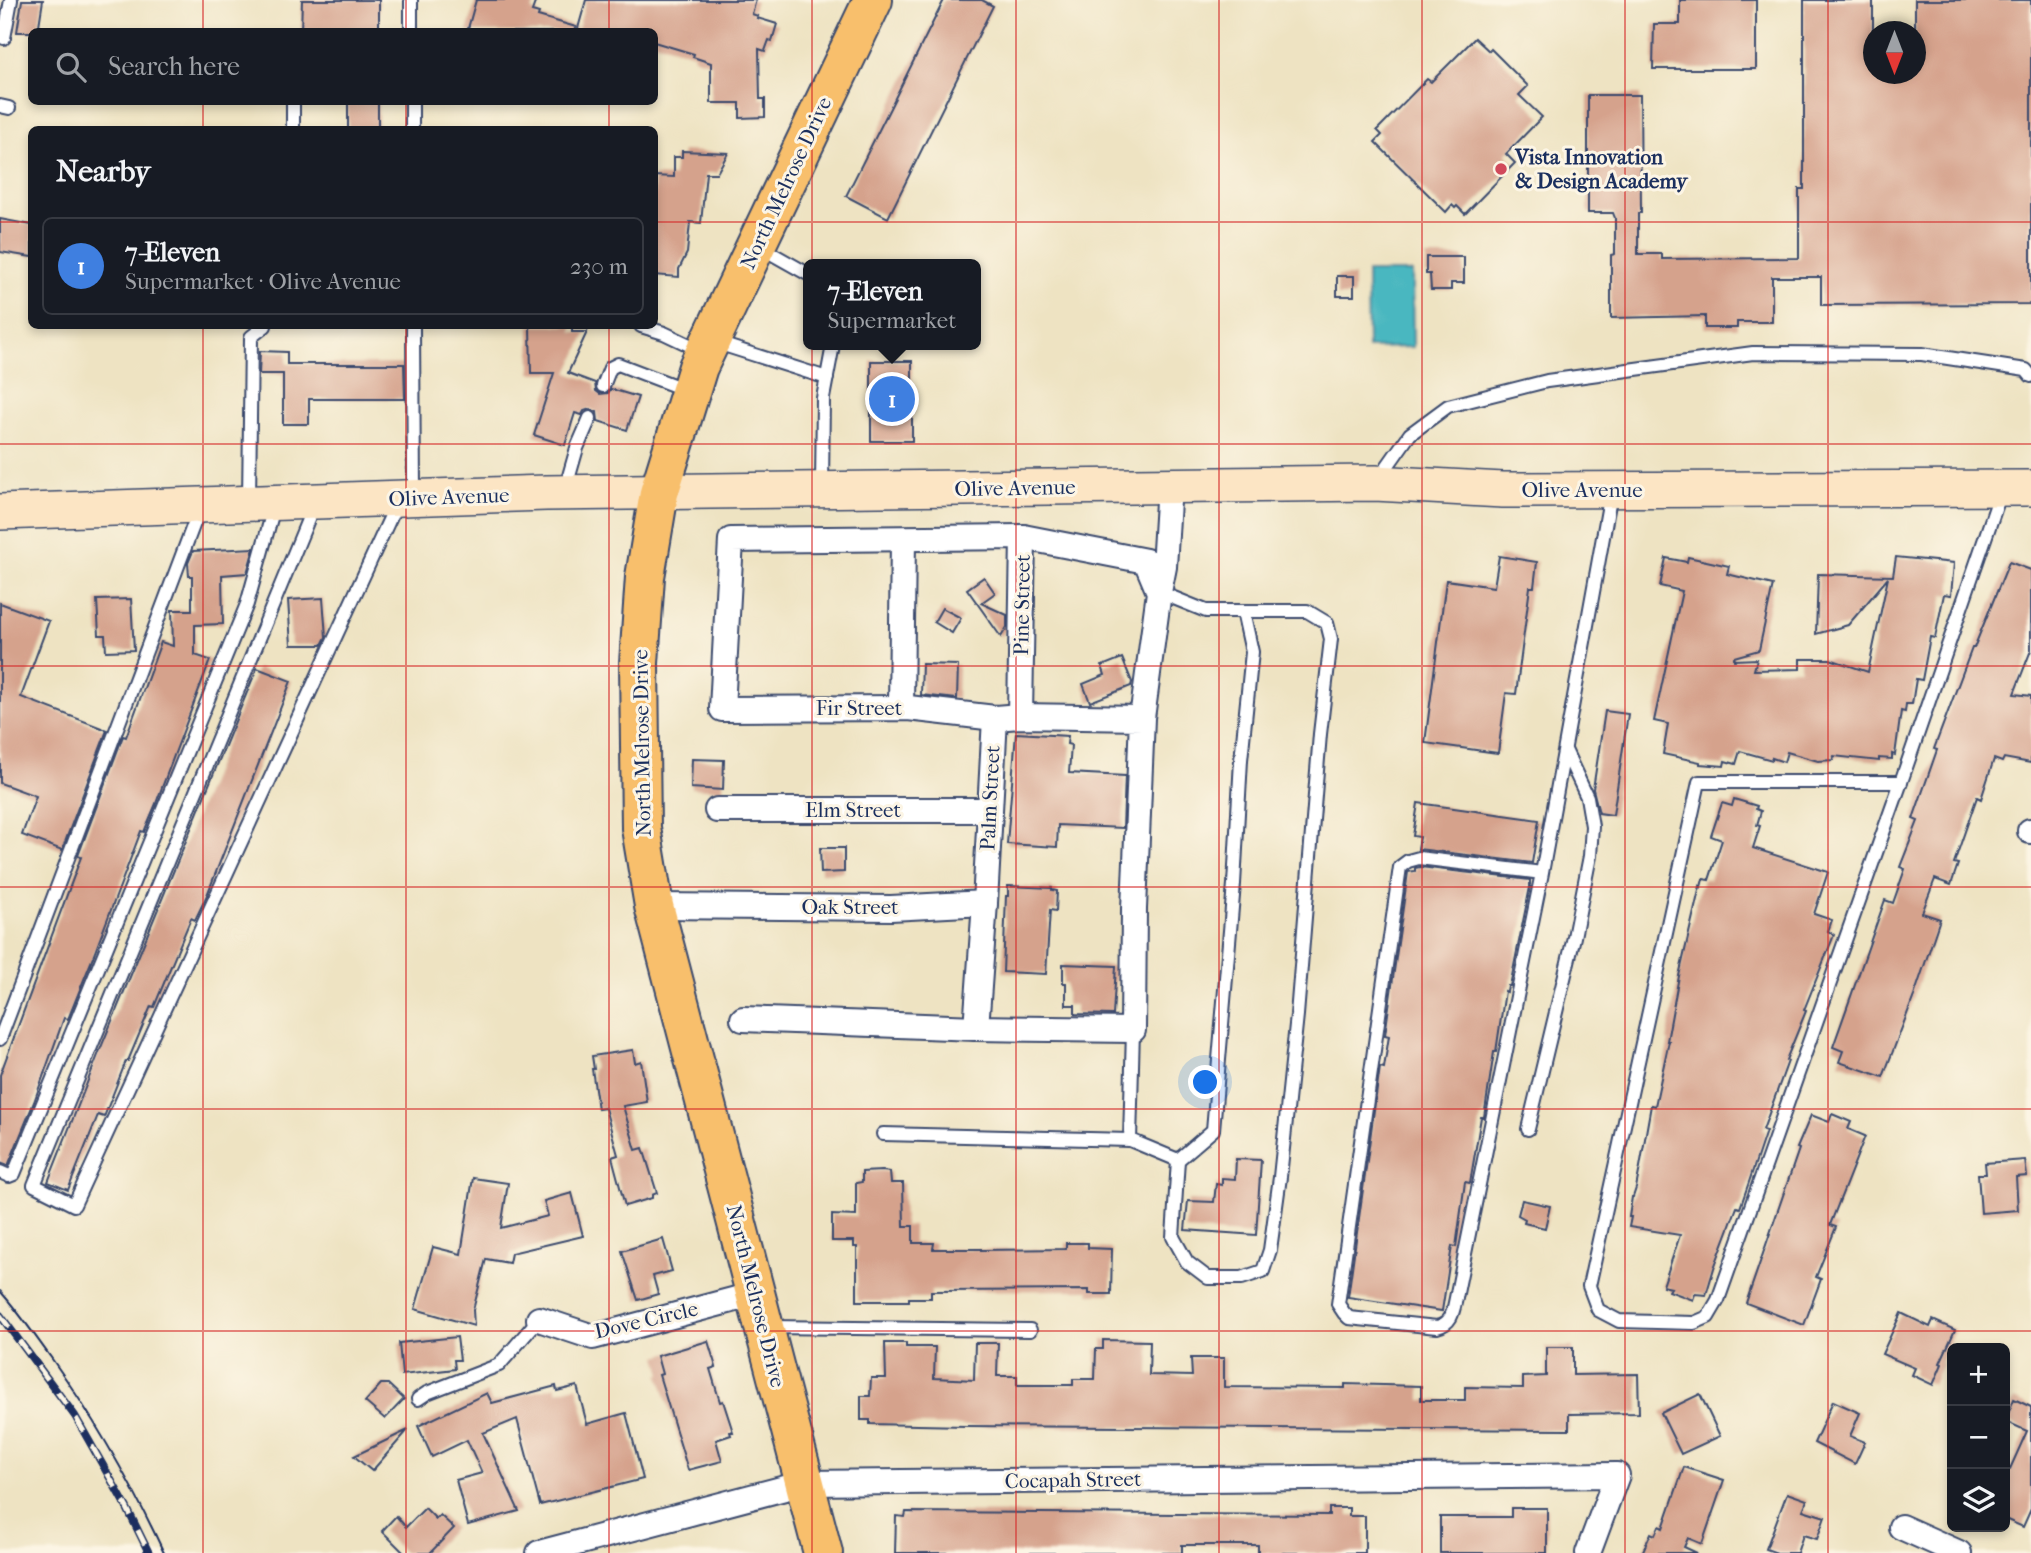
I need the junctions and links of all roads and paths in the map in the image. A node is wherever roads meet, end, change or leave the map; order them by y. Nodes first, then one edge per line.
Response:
1 (11, 0) edge
2 (411, 0) edge
3 (873, 0) edge
4 (411, 28) edge
5 (4, 38) dead end
6 (293, 105) edge
7 (412, 105) edge
8 (293, 126) edge
9 (412, 126) edge
10 (756, 246) junction
11 (803, 271) edge
12 (261, 329) edge
13 (413, 329) edge
14 (651, 329) edge
15 (708, 347) junction
16 (832, 350) edge
17 (2031, 376) edge
18 (827, 378) junction
19 (603, 386) dead end
20 (691, 391) junction
21 (590, 418) dead end
22 (1375, 483) junction
23 (1169, 485) junction
24 (2017, 488) edge
25 (1612, 490) junction
26 (822, 491) junction
27 (659, 493) junction
28 (564, 494) junction
29 (407, 499) junction
30 (316, 502) junction
31 (262, 504) junction
32 (200, 506) junction
33 (0, 512) edge
34 (1023, 537) junction
35 (903, 539) junction
36 (1159, 592) junction
37 (1243, 611) junction
38 (901, 708) junction
39 (722, 709) joint
40 (1020, 716) junction
41 (995, 718) junction
42 (1142, 718) junction
43 (1565, 750) junction
44 (1901, 782) junction
45 (717, 810) dead end
46 (990, 810) junction
47 (1542, 873) junction
48 (985, 903) junction
49 (654, 906) junction
50 (743, 1019) dead end
51 (976, 1028) junction
52 (1133, 1030) junction
53 (0, 1039) edge
54 (1528, 1129) dead end
55 (883, 1134) dead end
56 (1130, 1140) junction
57 (1178, 1160) junction
58 (0, 1172) edge
59 (759, 1311) junction
60 (539, 1319) joint
61 (1030, 1330) dead end
62 (418, 1399) dead end
63 (804, 1483) junction
64 (1901, 1527) dead end
65 (539, 1553) edge
66 (823, 1553) edge
67 (1588, 1553) edge
68 (1959, 1553) edge

1 - 5 lane
2 - 4 lane
3 - 10 main road, North Melrose Drive
6 - 8 lane
7 - 9 lane
10 - 11 lane
10 - 15 main road, North Melrose Drive
12 - 31 lane
13 - 29 lane
14 - 15 lane
15 - 18 lane
15 - 20 main road, North Melrose Drive
16 - 18 lane
17 - 22 lane
18 - 26 lane
19 - 20 lane
20 - 27 main road, North Melrose Drive
21 - 28 lane
22 - 23 main road, Olive Avenue
22 - 25 main road, Olive Avenue
23 - 26 main road, Olive Avenue
23 - 36 street
24 - 25 main road, Olive Avenue
24 - 44 lane
25 - 43 lane
26 - 27 main road, Olive Avenue
27 - 28 main road, Olive Avenue
27 - 49 main road, North Melrose Drive
28 - 29 main road, Olive Avenue
29 - 30 main road, Olive Avenue
29 - 30 lane
30 - 31 main road, Olive Avenue
31 - 32 main road, Olive Avenue
31 - 58 lane
32 - 33 main road, Olive Avenue
32 - 53 lane
34 - 35 street, Pine Street
34 - 36 street
34 - 40 street, Pine Street
35 - 38 street
35 - 39 street, Pine Street
36 - 37 lane
36 - 42 street
37 - 57 lane
37 - 57 lane
38 - 39 street, Fir Street
38 - 41 street, Fir Street
40 - 41 street, Palm Street
40 - 42 street
41 - 46 street, Palm Street
42 - 52 street
43 - 47 lane
43 - 54 lane
44 - 44 lane
45 - 46 street, Elm Street
46 - 48 street, Palm Street
47 - 47 lane
48 - 49 street, Oak Street
48 - 51 street, Palm Street
49 - 59 main road, North Melrose Drive
50 - 51 street
51 - 52 street
52 - 56 lane
55 - 56 lane
56 - 57 lane
59 - 60 street, Dove Circle
59 - 61 lane
59 - 63 main road, North Melrose Drive
60 - 62 lane
63 - 65 street, Cocapah Street
63 - 66 main road, North Melrose Drive
63 - 67 street, Cocapah Street
64 - 68 street

